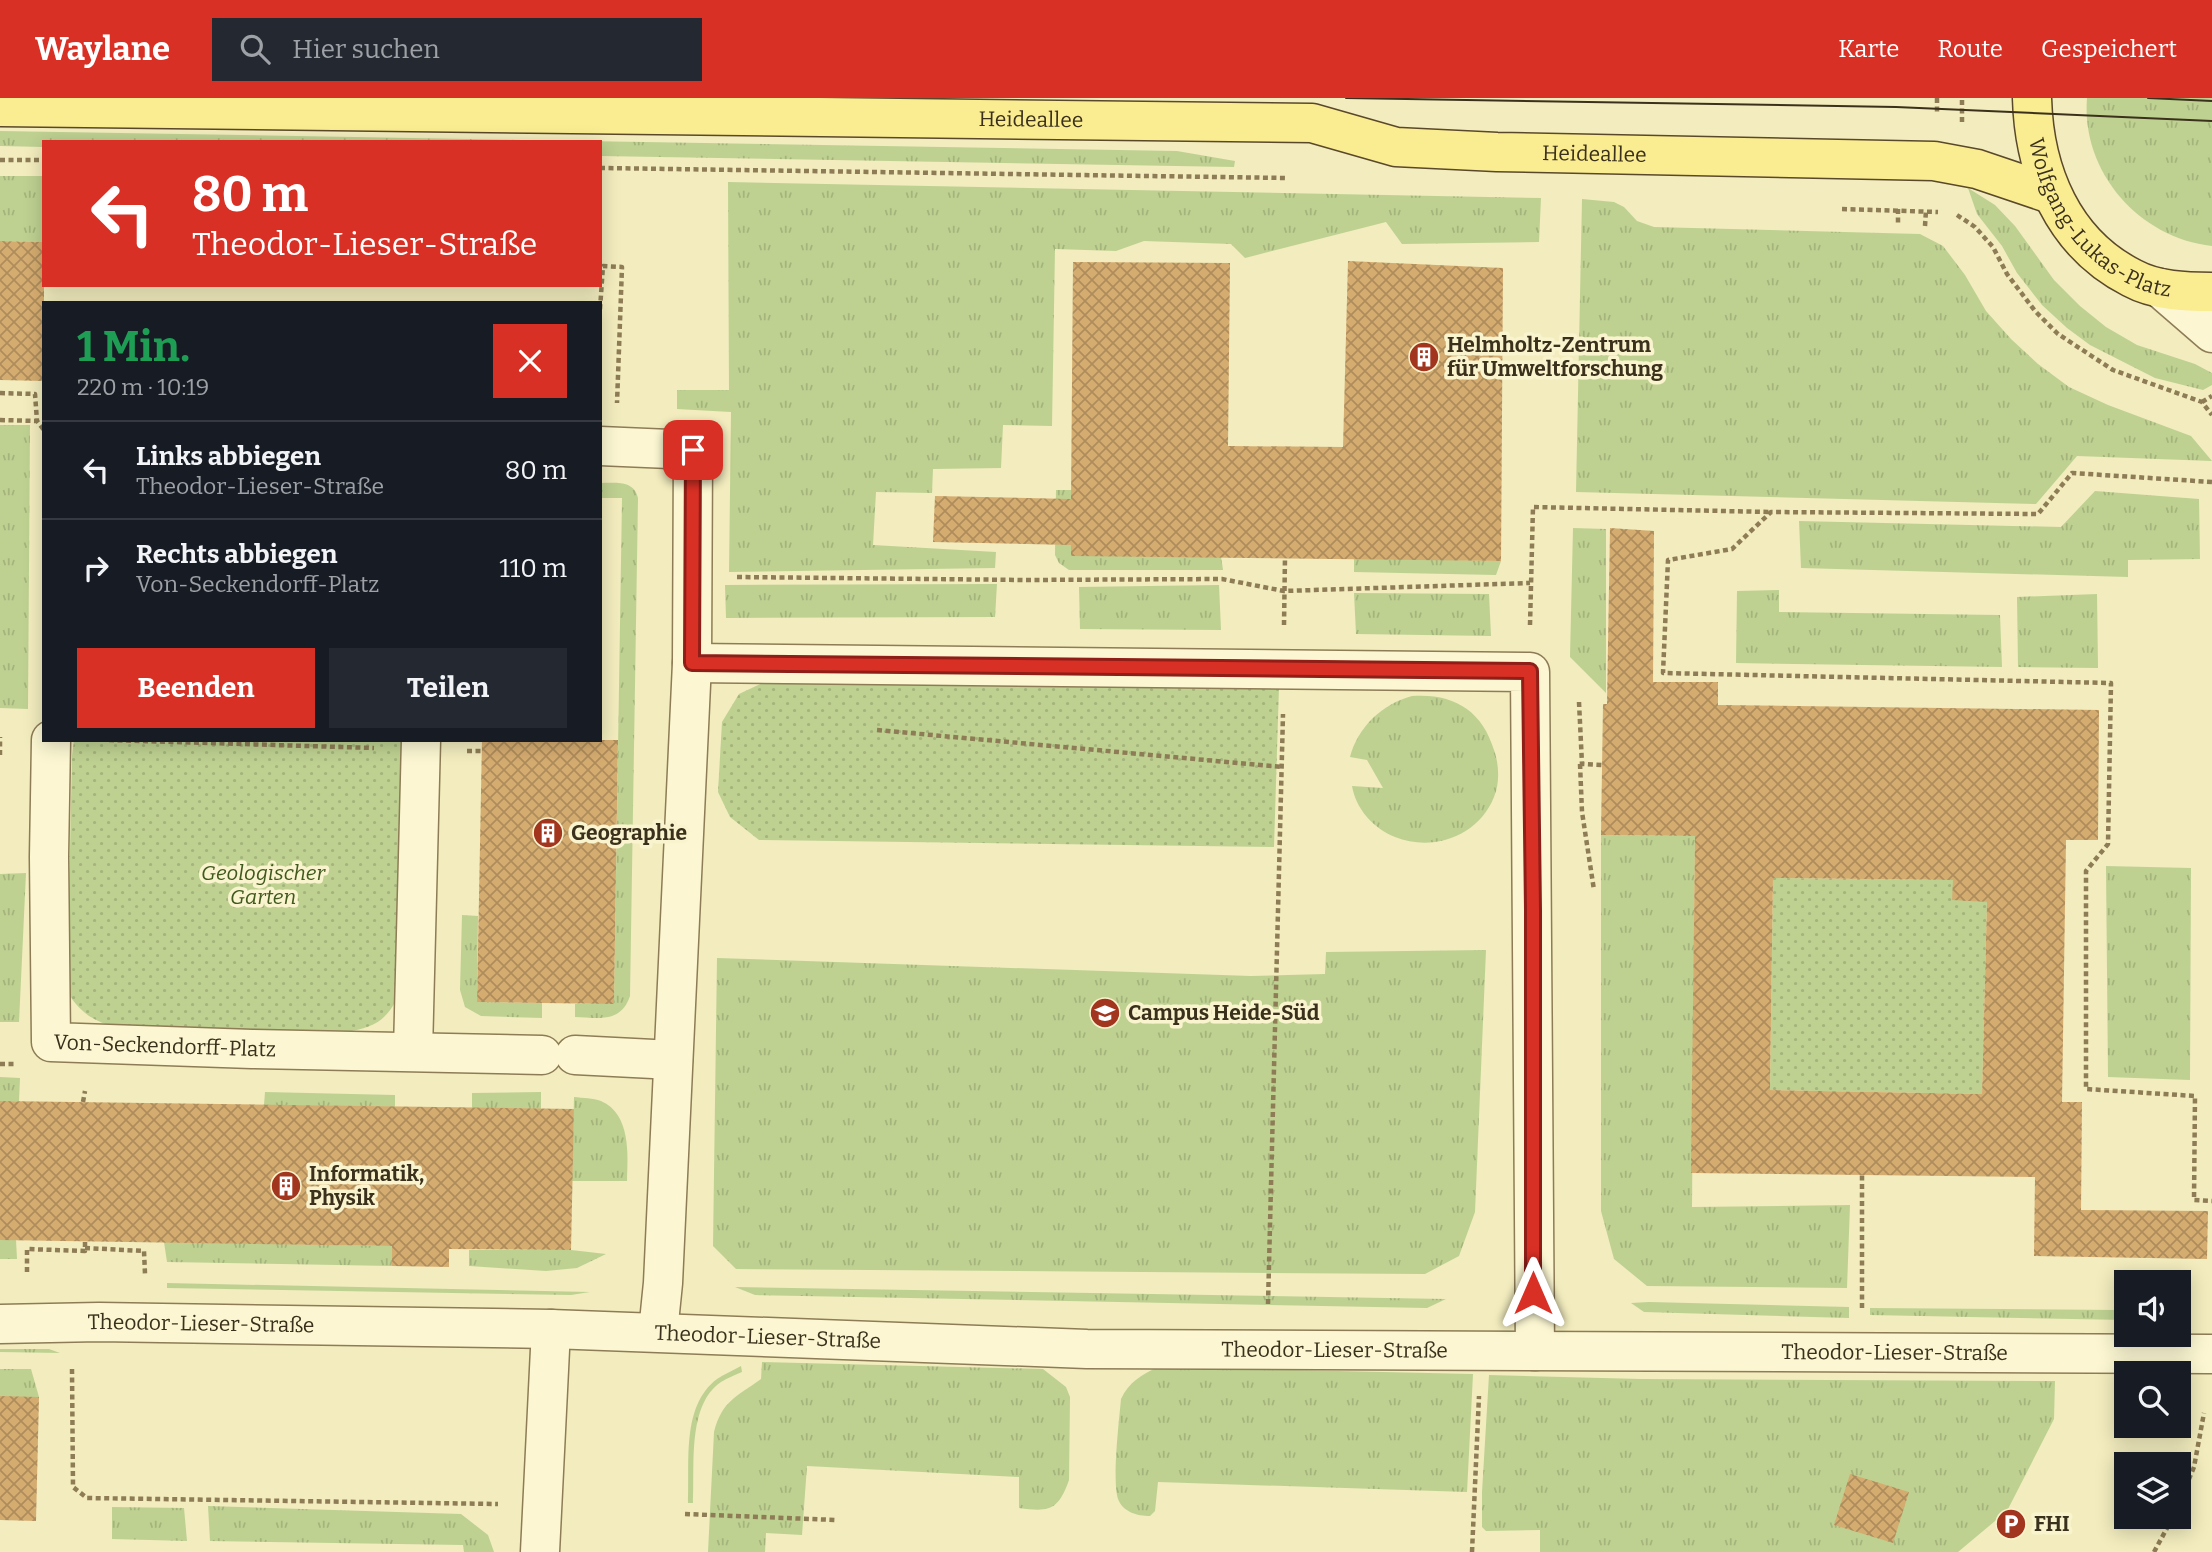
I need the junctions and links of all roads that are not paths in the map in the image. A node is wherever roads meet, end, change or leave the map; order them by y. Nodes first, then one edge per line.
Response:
1 (2032, 98) edge
2 (0, 107) edge
3 (2051, 194) junction
4 (2160, 288) junction
5 (2212, 292) edge
6 (2212, 333) edge
7 (602, 446) edge
8 (692, 663) junction
9 (51, 742) edge
10 (421, 745) edge
11 (413, 1051) junction
12 (673, 1060) junction
13 (0, 1324) edge
14 (551, 1329) junction
15 (658, 1332) junction
16 (1535, 1350) junction
17 (2212, 1354) edge
18 (540, 1552) edge

1 - 3 main road, Wolfgang-Lukas-Platz
2 - 3 main road, Heideallee
3 - 4 main road, Wolfgang-Lukas-Platz
4 - 5 main road, Wolfgang-Lukas-Platz
4 - 6 street
7 - 8 street
8 - 12 street
8 - 16 street
9 - 11 street, Von-Seckendorff-Platz
10 - 11 street
11 - 12 street, Von-Seckendorff-Platz
12 - 15 street
13 - 14 street, Theodor-Lieser-Straße
14 - 15 street, Theodor-Lieser-Straße
14 - 18 street
15 - 16 street, Theodor-Lieser-Straße
16 - 17 street, Theodor-Lieser-Straße

